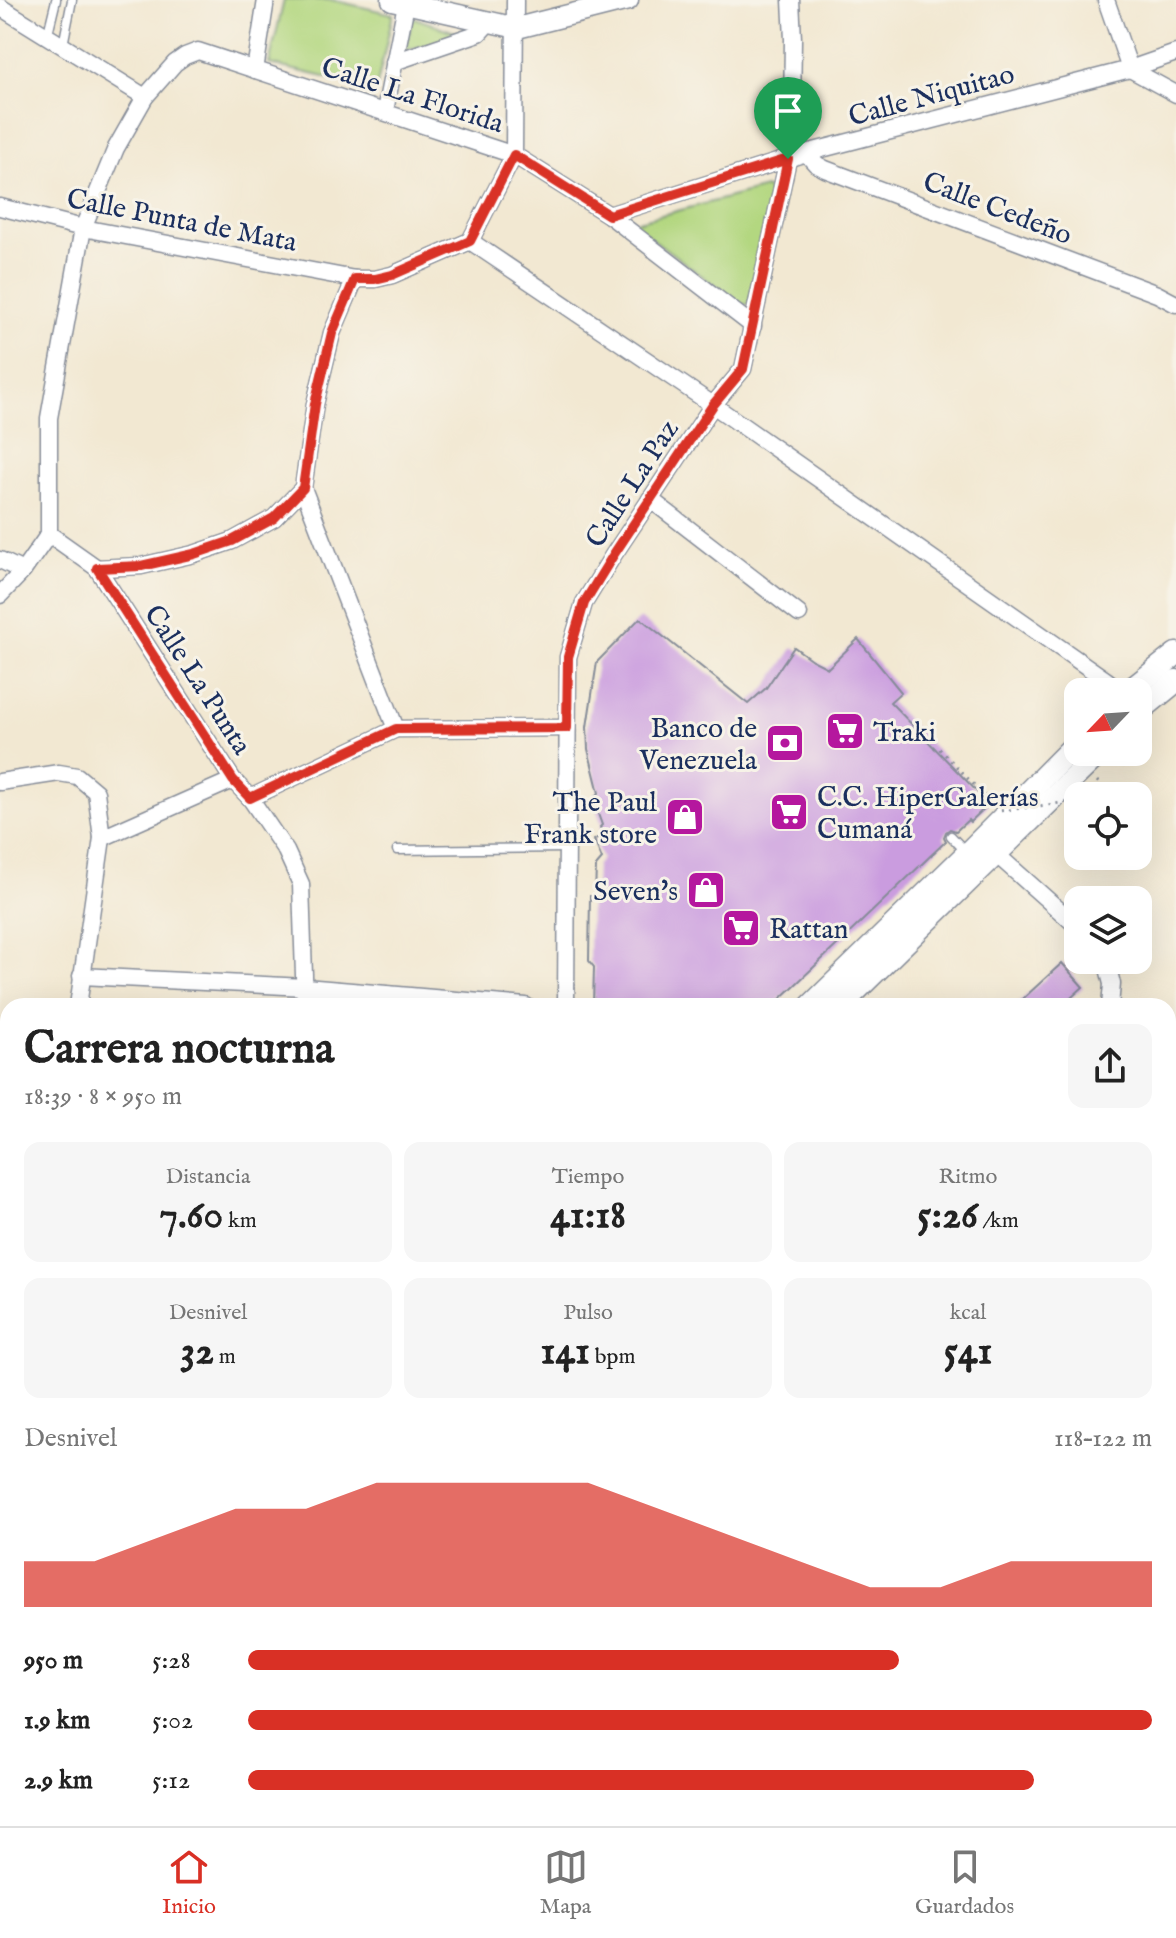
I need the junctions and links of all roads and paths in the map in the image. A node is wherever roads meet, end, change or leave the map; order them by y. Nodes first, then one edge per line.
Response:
1 (56, 0) edge
2 (72, 0) edge
3 (266, 0) edge
4 (515, 0) edge
5 (628, 0) edge
6 (791, 0) edge
7 (1106, 0) edge
8 (399, 2) edge
9 (0, 7) edge
10 (489, 22) junction
11 (517, 28) junction
12 (47, 37) junction
13 (63, 46) junction
14 (1176, 53) edge
15 (394, 62) junction
16 (1130, 69) junction
17 (255, 70) junction
18 (1176, 94) edge
19 (145, 97) junction
20 (385, 111) junction
21 (806, 153) junction
22 (514, 155) junction
23 (788, 159) junction
24 (0, 207) edge
25 (609, 215) junction
26 (83, 228) junction
27 (470, 241) junction
28 (355, 279) junction
29 (1176, 304) edge
30 (753, 326) junction
31 (713, 405) junction
32 (303, 488) junction
33 (650, 499) junction
34 (49, 534) junction
35 (0, 560) edge
36 (97, 568) junction
37 (23, 571) junction
38 (0, 595) edge
39 (799, 614) dead end
40 (1176, 654) edge
41 (1103, 678) edge
42 (1176, 681) edge
43 (1152, 685) edge
44 (1152, 696) edge
45 (567, 728) junction
46 (396, 729) junction
47 (934, 749) dead end
48 (1064, 756) edge
49 (1086, 766) edge
50 (233, 780) junction
51 (0, 782) edge
52 (250, 798) junction
53 (1064, 803) edge
54 (951, 836) dead end
55 (102, 838) junction
56 (566, 848) junction
57 (397, 850) dead end
58 (967, 854) junction
59 (996, 854) junction
60 (1064, 915) edge
61 (1110, 974) edge
62 (81, 976) junction
63 (305, 987) junction
64 (79, 998) edge
65 (305, 998) edge
66 (433, 998) edge
67 (566, 998) edge
68 (819, 998) edge
69 (848, 998) edge
70 (1111, 998) edge

1 - 12 lane
2 - 13 lane
3 - 17 street
4 - 11 street
5 - 11 street
6 - 23 street, Calle La Paz
7 - 16 street
8 - 10 street
8 - 15 street
9 - 12 street
10 - 11 street
10 - 15 street
11 - 22 street
12 - 13 street
13 - 19 street
14 - 16 street, Calle Niquitao
15 - 20 street
16 - 18 street
16 - 21 street, Calle Niquitao
17 - 19 street, Calle La Florida
17 - 20 street, Calle La Florida
19 - 26 street
20 - 22 street, Calle La Florida
21 - 23 street, Calle Niquitao
21 - 29 street, Calle Cedeño
22 - 25 street, Calle La Florida
22 - 27 street
23 - 25 street, Calle Niquitao
23 - 30 street, Calle La Paz
24 - 26 street, Calle Punta de Mata
25 - 30 street, Calle La Florida
26 - 28 street, Calle Punta de Mata
26 - 34 street
27 - 28 street, Calle Punta de Mata
27 - 31 street
28 - 32 street
30 - 31 street, Calle La Paz
31 - 33 street, Calle La Paz
31 - 41 street
32 - 36 street
32 - 46 street
33 - 39 street
33 - 45 street, Calle La Paz
34 - 36 street, Calle La Punta
34 - 37 street
35 - 37 street
36 - 50 street, Calle La Punta
37 - 38 street
40 - 43 main road
42 - 44 main road
45 - 46 street
45 - 56 street, Calle La Paz
46 - 52 street
47 - 53 path, bridge
48 - 58 main road
49 - 59 main road
50 - 52 street, Calle La Punta
50 - 55 street
51 - 55 street
52 - 63 street, Calle La Punta
54 - 58 lane
55 - 62 street
56 - 57 lane
56 - 67 street, Calle La Paz
58 - 68 main road
59 - 60 street
59 - 69 main road
61 - 70 street
62 - 63 street
62 - 64 street
63 - 65 street, Calle La Punta
63 - 66 street

